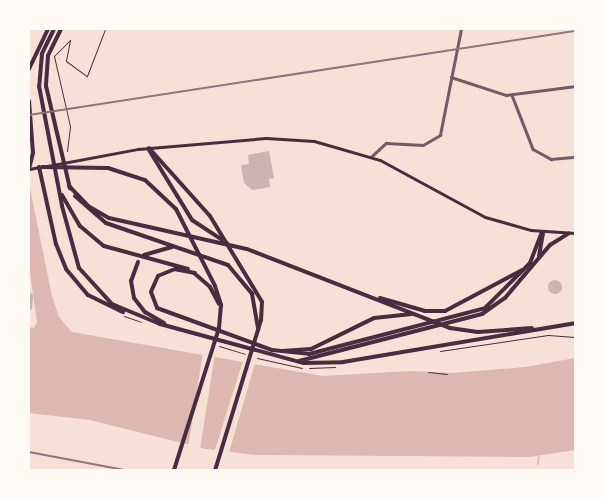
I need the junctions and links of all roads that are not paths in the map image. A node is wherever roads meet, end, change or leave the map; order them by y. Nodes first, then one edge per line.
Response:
1 (48, 29) edge
2 (54, 29) edge
3 (61, 29) edge
4 (461, 29) edge
5 (29, 69) edge
6 (451, 77) junction
7 (575, 86) edge
8 (512, 95) junction
9 (29, 100) edge
10 (149, 148) junction
11 (372, 156) junction
12 (575, 157) edge
13 (40, 167) junction
14 (29, 169) edge
15 (59, 186) junction
16 (69, 186) junction
17 (542, 232) junction
18 (569, 233) junction
19 (575, 233) edge
20 (232, 245) junction
21 (180, 248) junction
22 (144, 255) dead end
23 (138, 262) dead end
24 (536, 262) junction
25 (530, 263) junction
26 (195, 273) junction
27 (359, 292) junction
28 (130, 313) junction
29 (221, 313) junction
30 (417, 315) junction
31 (575, 323) edge
32 (171, 326) junction
33 (541, 328) junction
34 (258, 329) junction
35 (272, 350) junction
36 (288, 361) junction
37 (174, 470) edge
38 (215, 470) edge

1 - 5 main road
2 - 15 main road
3 - 16 main road
4 - 6 street
6 - 8 street
6 - 11 street
7 - 8 street
8 - 12 street
9 - 14 main road
10 - 11 main road
10 - 13 main road
10 - 20 main road
10 - 34 main road
11 - 17 main road
13 - 14 main road
13 - 28 main road
13 - 29 main road
15 - 26 main road
15 - 28 main road
16 - 20 main road
16 - 21 main road
17 - 18 main road
17 - 24 main road
17 - 25 main road
18 - 19 main road
18 - 24 main road
20 - 27 main road
21 - 22 main road
21 - 34 main road
23 - 32 main road
24 - 36 main road
25 - 27 main road
25 - 35 main road
26 - 29 main road
26 - 35 main road
27 - 30 main road
28 - 32 main road
29 - 37 main road
30 - 33 main road
30 - 35 main road
31 - 33 main road
32 - 36 main road
33 - 36 main road
34 - 38 main road

